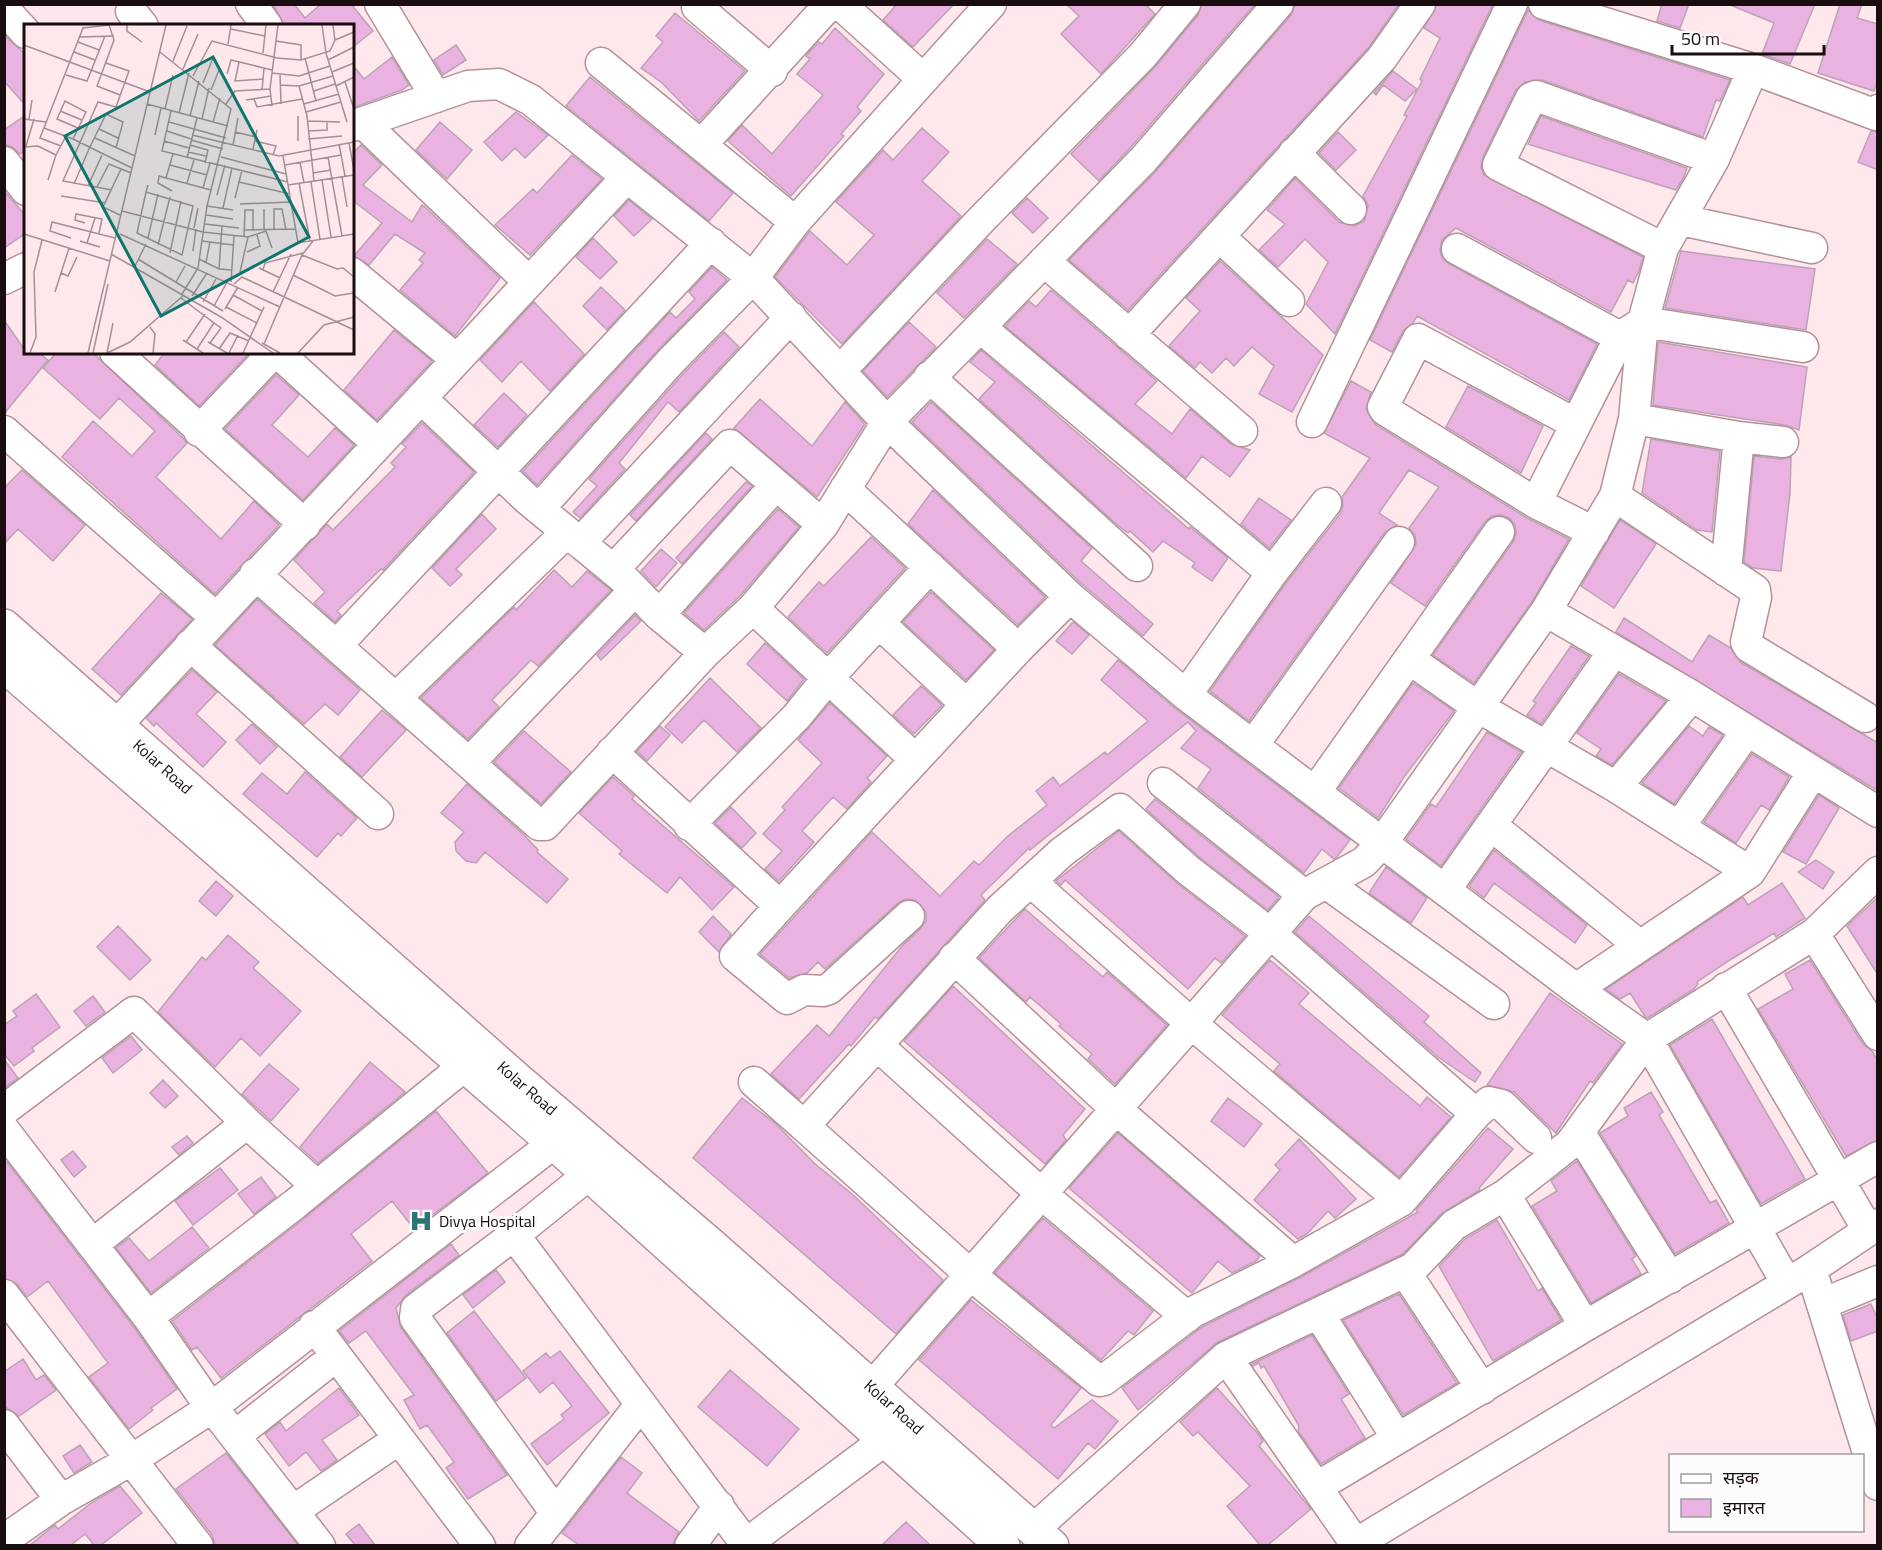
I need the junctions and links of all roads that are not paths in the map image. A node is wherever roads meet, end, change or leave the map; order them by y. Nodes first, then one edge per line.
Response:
1 (251, 4) edge
2 (380, 4) edge
3 (830, 4) edge
4 (991, 4) edge
5 (1185, 4) edge
6 (1278, 4) edge
7 (1420, 4) edge
8 (1512, 4) edge
9 (1544, 4) edge
10 (698, 7) dead end
11 (4, 9) edge
12 (858, 10) edge
13 (266, 24) edge
14 (24, 31) edge
15 (601, 63) dead end
16 (1753, 69) junction
17 (771, 71) junction
18 (922, 78) junction
19 (436, 97) junction
20 (1878, 110) edge
21 (358, 125) edge
22 (702, 144) junction
23 (1294, 153) junction
24 (1714, 159) junction
25 (4, 162) edge
26 (627, 177) junction
27 (24, 187) edge
28 (1351, 209) dead end
29 (1681, 220) junction
30 (795, 222) junction
31 (1220, 237) junction
32 (711, 243) junction
33 (1663, 248) junction
34 (1812, 248) dead end
35 (1457, 249) dead end
36 (1044, 261) junction
37 (24, 269) edge
38 (354, 275) edge
39 (753, 278) junction
40 (4, 279) edge
41 (528, 281) junction
42 (1289, 301) dead end
43 (791, 317) junction
44 (980, 327) junction
45 (1632, 329) junction
46 (1129, 335) junction
47 (1803, 347) dead end
48 (117, 354) edge
49 (274, 354) edge
50 (278, 354) edge
51 (456, 359) junction
52 (841, 370) junction
53 (929, 377) junction
54 (421, 398) junction
55 (698, 417) junction
56 (1634, 419) junction
57 (887, 422) junction
58 (1312, 422) dead end
59 (1574, 423) junction
60 (4, 431) edge
61 (199, 431) junction
62 (1242, 431) dead end
63 (1738, 436) junction
64 (1783, 442) dead end
65 (378, 444) junction
66 (730, 445) junction
67 (497, 471) junction
68 (775, 486) junction
69 (845, 489) junction
70 (1615, 496) junction
71 (1326, 503) dead end
72 (1536, 503) junction
73 (539, 509) junction
74 (305, 525) junction
75 (822, 525) junction
76 (1499, 532) dead end
77 (1594, 532) junction
78 (573, 538) junction
79 (1400, 542) dead end
80 (1137, 566) dead end
81 (930, 567) junction
82 (613, 570) junction
83 (1726, 571) junction
84 (1272, 573) junction
85 (255, 574) junction
86 (635, 590) junction
87 (1070, 597) junction
88 (753, 608) junction
89 (1546, 611) junction
90 (659, 615) junction
91 (215, 617) junction
92 (879, 622) junction
93 (4, 626) edge
94 (190, 645) junction
95 (337, 645) junction
96 (1018, 649) junction
97 (1614, 651) junction
98 (705, 653) junction
99 (1409, 659) junction
100 (5, 666) edge
101 (827, 678) junction
102 (1186, 695) junction
103 (1692, 696) junction
104 (396, 698) junction
105 (966, 704) junction
106 (1478, 707) junction
107 (1865, 717) dead end
108 (1747, 731) junction
109 (107, 735) junction
110 (1254, 744) junction
111 (1547, 747) junction
112 (612, 752) junction
113 (915, 759) junction
114 (469, 763) junction
115 (1813, 772) junction
116 (1163, 783) dead end
117 (1616, 786) junction
118 (1315, 792) junction
119 (1878, 812) edge
120 (378, 814) dead end
121 (689, 825) junction
122 (1491, 825) junction
123 (1679, 827) junction
124 (1382, 843) junction
125 (1750, 872) junction
126 (1878, 872) edge
127 (1030, 881) junction
128 (1315, 889) junction
129 (1444, 890) junction
130 (780, 906) junction
131 (909, 916) dead end
132 (1271, 934) junction
133 (1814, 934) junction
134 (1640, 946) junction
135 (954, 958) junction
136 (1726, 988) junction
137 (1575, 989) junction
138 (1494, 1004) dead end
139 (1192, 1024) junction
140 (1878, 1035) edge
141 (1647, 1039) junction
142 (877, 1045) junction
143 (464, 1067) junction
144 (754, 1082) dead end
145 (4, 1110) edge
146 (1117, 1110) junction
147 (1476, 1114) junction
148 (247, 1123) junction
149 (804, 1126) junction
150 (4, 1130) edge
151 (1579, 1132) junction
152 (1536, 1138) dead end
153 (554, 1143) junction
154 (1878, 1157) edge
155 (587, 1176) junction
156 (1839, 1181) junction
157 (317, 1186) junction
158 (1043, 1195) junction
159 (1505, 1195) junction
160 (1401, 1200) junction
161 (1873, 1227) edge
162 (1755, 1228) junction
163 (514, 1235) junction
164 (93, 1244) junction
165 (1293, 1262) junction
166 (1406, 1273) junction
167 (1799, 1275) junction
168 (972, 1276) junction
169 (1670, 1278) junction
170 (1878, 1281) edge
171 (4, 1295) edge
172 (1822, 1305) junction
173 (1319, 1314) junction
174 (148, 1317) junction
175 (1187, 1317) junction
176 (314, 1326) junction
177 (1585, 1326) junction
178 (336, 1356) junction
179 (1226, 1357) junction
180 (873, 1387) junction
181 (1482, 1389) junction
182 (641, 1404) junction
183 (212, 1408) junction
184 (851, 1411) junction
185 (4, 1425) edge
186 (234, 1436) junction
187 (1397, 1438) junction
188 (399, 1439) junction
189 (884, 1441) junction
190 (133, 1459) junction
191 (1878, 1485) edge
192 (1317, 1486) junction
193 (61, 1500) junction
194 (719, 1506) junction
195 (293, 1511) junction
196 (555, 1512) junction
197 (1043, 1537) edge
198 (5, 1543) edge
199 (1353, 1544) edge
200 (198, 1545) edge
201 (320, 1545) edge
202 (480, 1545) edge
203 (530, 1545) edge
204 (690, 1545) edge
205 (746, 1545) edge
206 (1003, 1545) edge

1 - 13 street
2 - 19 street
3 - 17 street
4 - 18 street
5 - 52 street
6 - 36 street
7 - 23 street
8 - 58 street
9 - 16 street
10 - 17 street
11 - 14 street
12 - 18 street
15 - 22 street
16 - 20 street
16 - 24 street
17 - 22 street
18 - 30 street
19 - 21 street
19 - 26 street
21 - 41 street
22 - 30 street
23 - 28 street
23 - 31 street
24 - 29 street
24 - 33 street
25 - 27 street
26 - 32 street
26 - 41 street
29 - 33 street
29 - 34 street
30 - 39 street
31 - 42 street
31 - 46 street
32 - 39 street
32 - 67 street
33 - 45 street
35 - 45 street
36 - 44 street
36 - 46 street
37 - 40 street
38 - 51 street
39 - 43 street
39 - 73 street
41 - 51 street
43 - 52 street
43 - 55 street
44 - 53 street
44 - 84 street
45 - 47 street
45 - 56 street
45 - 59 street
46 - 62 street
48 - 61 street
49 - 61 street
50 - 65 street
51 - 54 street
52 - 57 street
53 - 57 street
53 - 80 street
54 - 65 street
54 - 67 street
55 - 66 street
55 - 78 street
56 - 63 street
56 - 70 street
57 - 69 street
57 - 87 street
59 - 72 street
59 - 72 street
60 - 91 street
61 - 74 street
63 - 64 street
63 - 83 street
65 - 74 street
66 - 68 street
66 - 82 street
67 - 73 street
67 - 95 street
68 - 75 street
68 - 90 street
69 - 75 street
69 - 81 street
70 - 77 street
70 - 83 street
71 - 84 street
72 - 77 street
73 - 78 street
74 - 85 street
75 - 88 street
76 - 99 street
77 - 89 street
78 - 82 street
78 - 104 street
79 - 110 street
81 - 92 street
81 - 96 street
82 - 86 street
83 - 107 street
84 - 102 street
85 - 91 street
85 - 95 street
86 - 90 street
86 - 114 street
87 - 96 street
87 - 102 street
88 - 98 street
88 - 101 street
89 - 97 street
89 - 106 street
90 - 98 street
91 - 94 street
92 - 101 street
92 - 105 street
93 - 109 main road, Kolar Road
94 - 109 street
94 - 120 street
95 - 104 street
96 - 105 street
97 - 103 street
97 - 111 street
98 - 112 street
99 - 106 street
99 - 118 street
100 - 109 main road, Kolar Road
101 - 113 street
101 - 121 street
102 - 110 street
103 - 108 street
103 - 117 street
104 - 114 street
105 - 113 street
106 - 111 street
106 - 124 street
108 - 115 street
108 - 123 street
109 - 143 main road, Kolar Road
109 - 180 main road, Kolar Road
110 - 118 street
111 - 117 street
111 - 122 street
112 - 114 street
112 - 121 street
113 - 130 street
115 - 119 street
115 - 125 street
116 - 128 street
117 - 123 street
118 - 124 street
121 - 130 street
122 - 129 street
122 - 134 street
123 - 125 street
124 - 128 street
124 - 129 street
125 - 134 street
126 - 133 street
127 - 132 street
127 - 135 street
127 - 139 street
128 - 132 street
128 - 138 street
129 - 137 street
130 - 131 street
132 - 139 street
132 - 147 street
133 - 136 street
133 - 140 street
134 - 137 street
135 - 142 street
135 - 146 street
136 - 141 street
136 - 156 street
137 - 141 street
139 - 146 street
139 - 160 street
141 - 151 street
141 - 162 street
142 - 149 street
142 - 158 street
143 - 153 main road, Kolar Road
143 - 157 street
144 - 149 street
145 - 148 street
146 - 158 street
146 - 165 street
147 - 152 street
147 - 160 street
148 - 157 street
148 - 164 street
149 - 168 street
150 - 164 street
151 - 159 street
151 - 169 street
153 - 155 main road, Kolar Road
153 - 176 street
154 - 156 street
155 - 163 street
155 - 184 main road, Kolar Road
156 - 161 street
156 - 162 street
157 - 174 street
158 - 168 street
158 - 175 street
159 - 166 street
159 - 177 street
160 - 165 street
161 - 167 street
162 - 167 street
162 - 169 street
163 - 182 street
163 - 196 street
164 - 174 street
165 - 175 street
166 - 173 street
166 - 181 street
167 - 172 street
167 - 199 street
168 - 175 street
168 - 180 street
169 - 177 street
170 - 172 street
171 - 190 street
172 - 191 street
173 - 179 street
173 - 187 street
174 - 183 street
176 - 178 street
176 - 183 street
177 - 181 street
178 - 186 street
178 - 188 street
179 - 192 street
179 - 197 street
180 - 184 street
180 - 197 main road, Kolar Road
181 - 187 street
182 - 194 street
182 - 196 street
183 - 186 street
183 - 190 street
184 - 189 main road, Kolar Road
185 - 193 street
186 - 195 street
187 - 192 street
188 - 195 street
188 - 202 street
189 - 205 street
189 - 206 main road, Kolar Road
190 - 193 street
190 - 200 street
192 - 199 street
193 - 198 street
194 - 204 street
194 - 205 street
195 - 201 street
196 - 203 street

